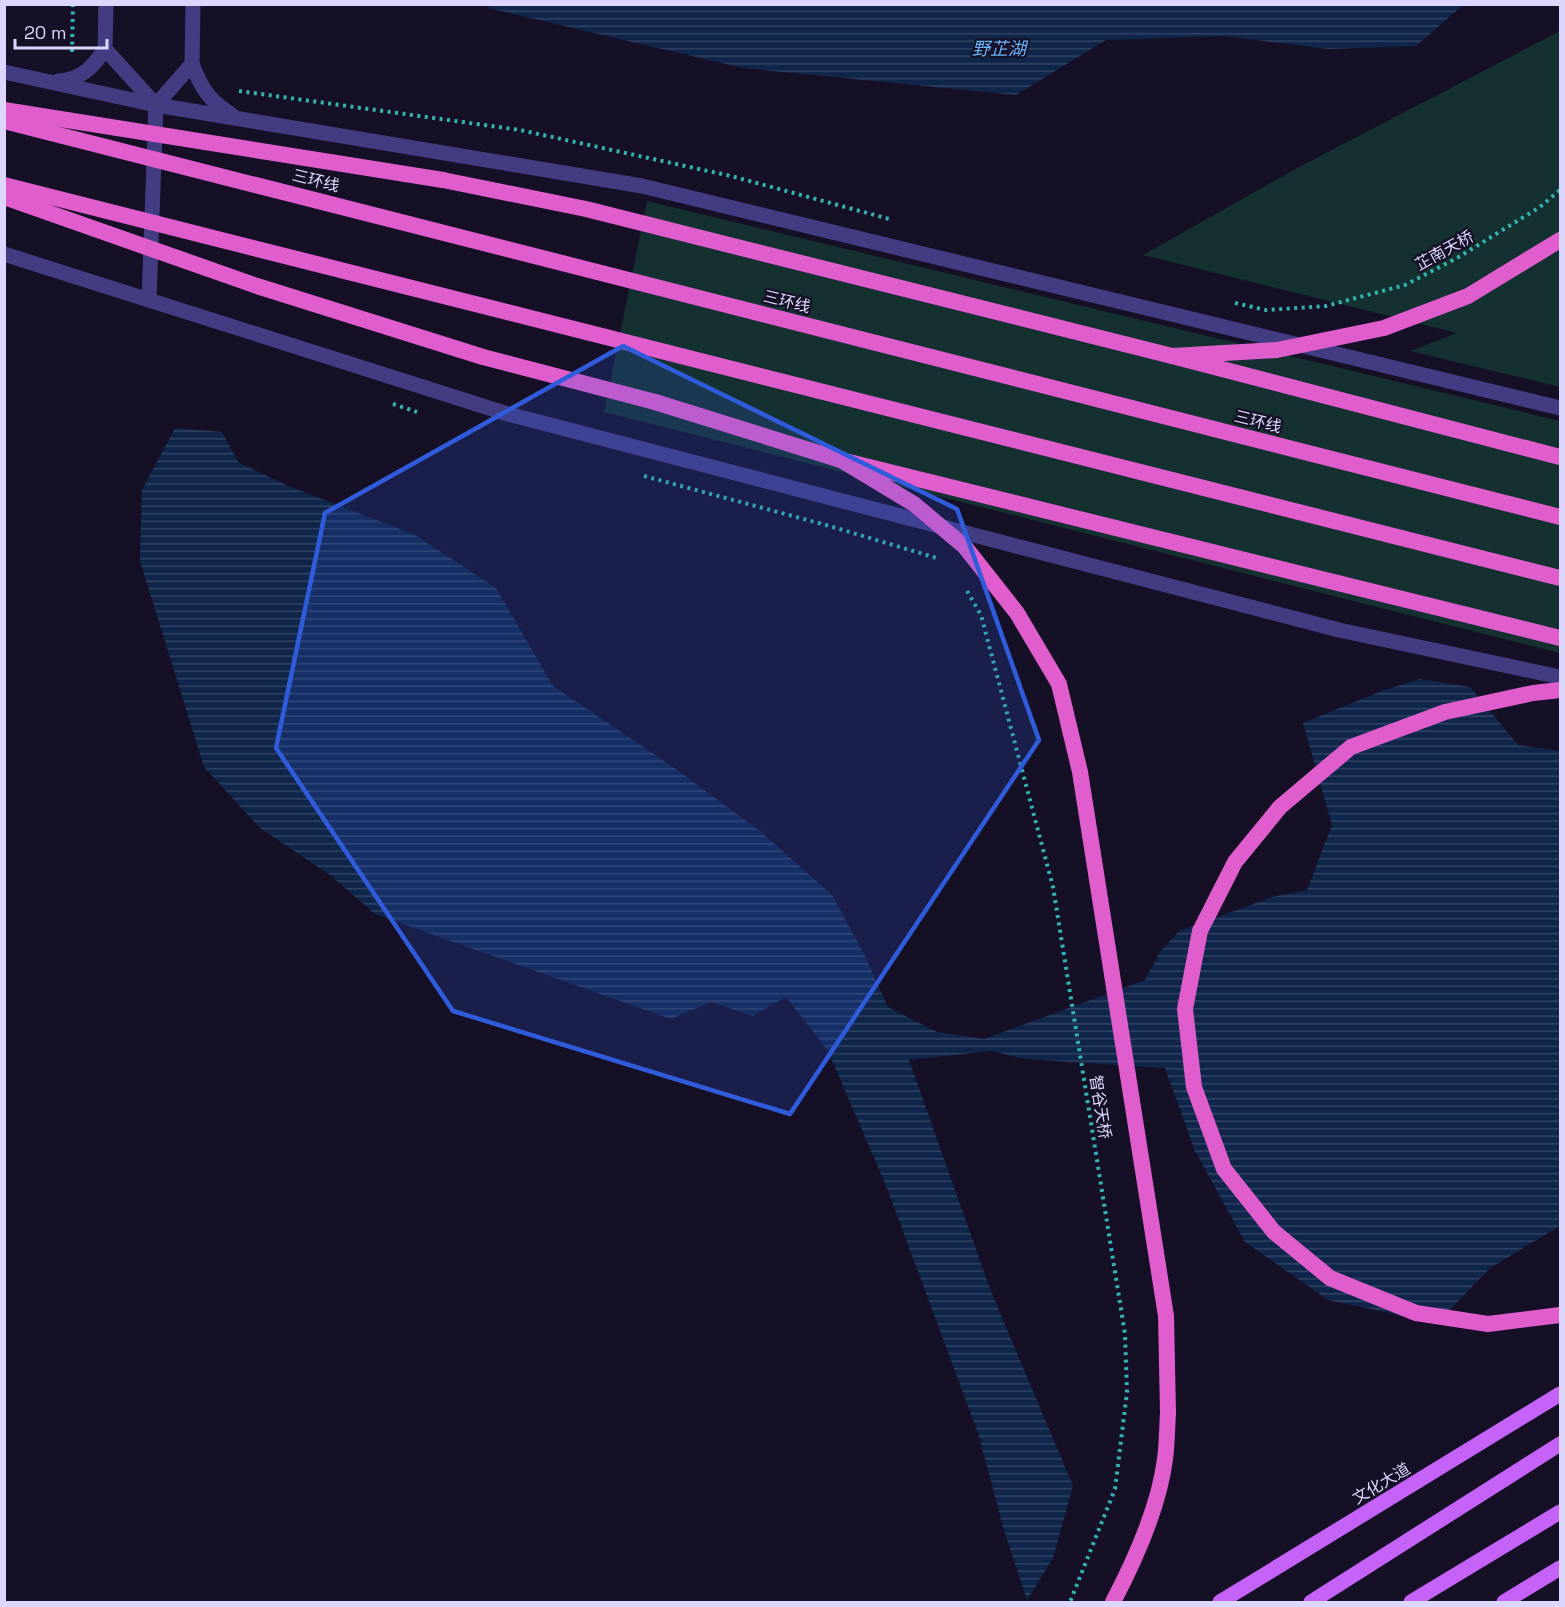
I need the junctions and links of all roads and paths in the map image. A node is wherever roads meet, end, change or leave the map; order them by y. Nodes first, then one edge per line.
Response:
1 (73, 4) edge
2 (106, 4) edge
3 (193, 4) edge
4 (105, 50) junction
5 (72, 63) dead end
6 (192, 64) junction
7 (4, 72) edge
8 (45, 81) junction
9 (156, 105) junction
10 (4, 110) edge
11 (237, 119) junction
12 (4, 121) edge
13 (4, 185) edge
14 (1560, 190) edge
15 (4, 196) edge
16 (1560, 240) edge
17 (4, 254) edge
18 (149, 300) junction
19 (1231, 302) dead end
20 (1172, 356) junction
21 (1560, 408) edge
22 (1560, 457) edge
23 (841, 460) junction
24 (1560, 517) edge
25 (1560, 578) edge
26 (981, 615) dead end
27 (1560, 638) edge
28 (1560, 677) edge
29 (1560, 690) edge
30 (1560, 1315) edge
31 (1560, 1394) edge
32 (1560, 1444) edge
33 (1560, 1456) edge
34 (1462, 1507) junction
35 (1560, 1512) edge
36 (1560, 1568) edge
37 (1070, 1602) edge
38 (1113, 1602) edge
39 (1220, 1602) edge
40 (1311, 1602) edge
41 (1411, 1602) edge
42 (1504, 1602) edge

1 - 5 path
2 - 4 street
3 - 6 street
4 - 8 street
4 - 9 street
6 - 9 street
6 - 11 street
7 - 8 street
8 - 9 street
9 - 11 street
9 - 18 street
10 - 20 highway, bridge
11 - 21 street
12 - 24 highway, 三环线, bridge
13 - 25 highway, bridge
14 - 19 path, 芷南天桥
15 - 23 highway, bridge
16 - 20 highway, bridge
17 - 18 street
18 - 28 street
20 - 22 highway
23 - 27 highway, bridge
23 - 38 highway, bridge
26 - 37 path, 智谷天桥
29 - 30 highway
31 - 39 main road, 文化大道
32 - 34 main road
33 - 34 main road
34 - 40 main road
35 - 41 main road
36 - 42 main road

